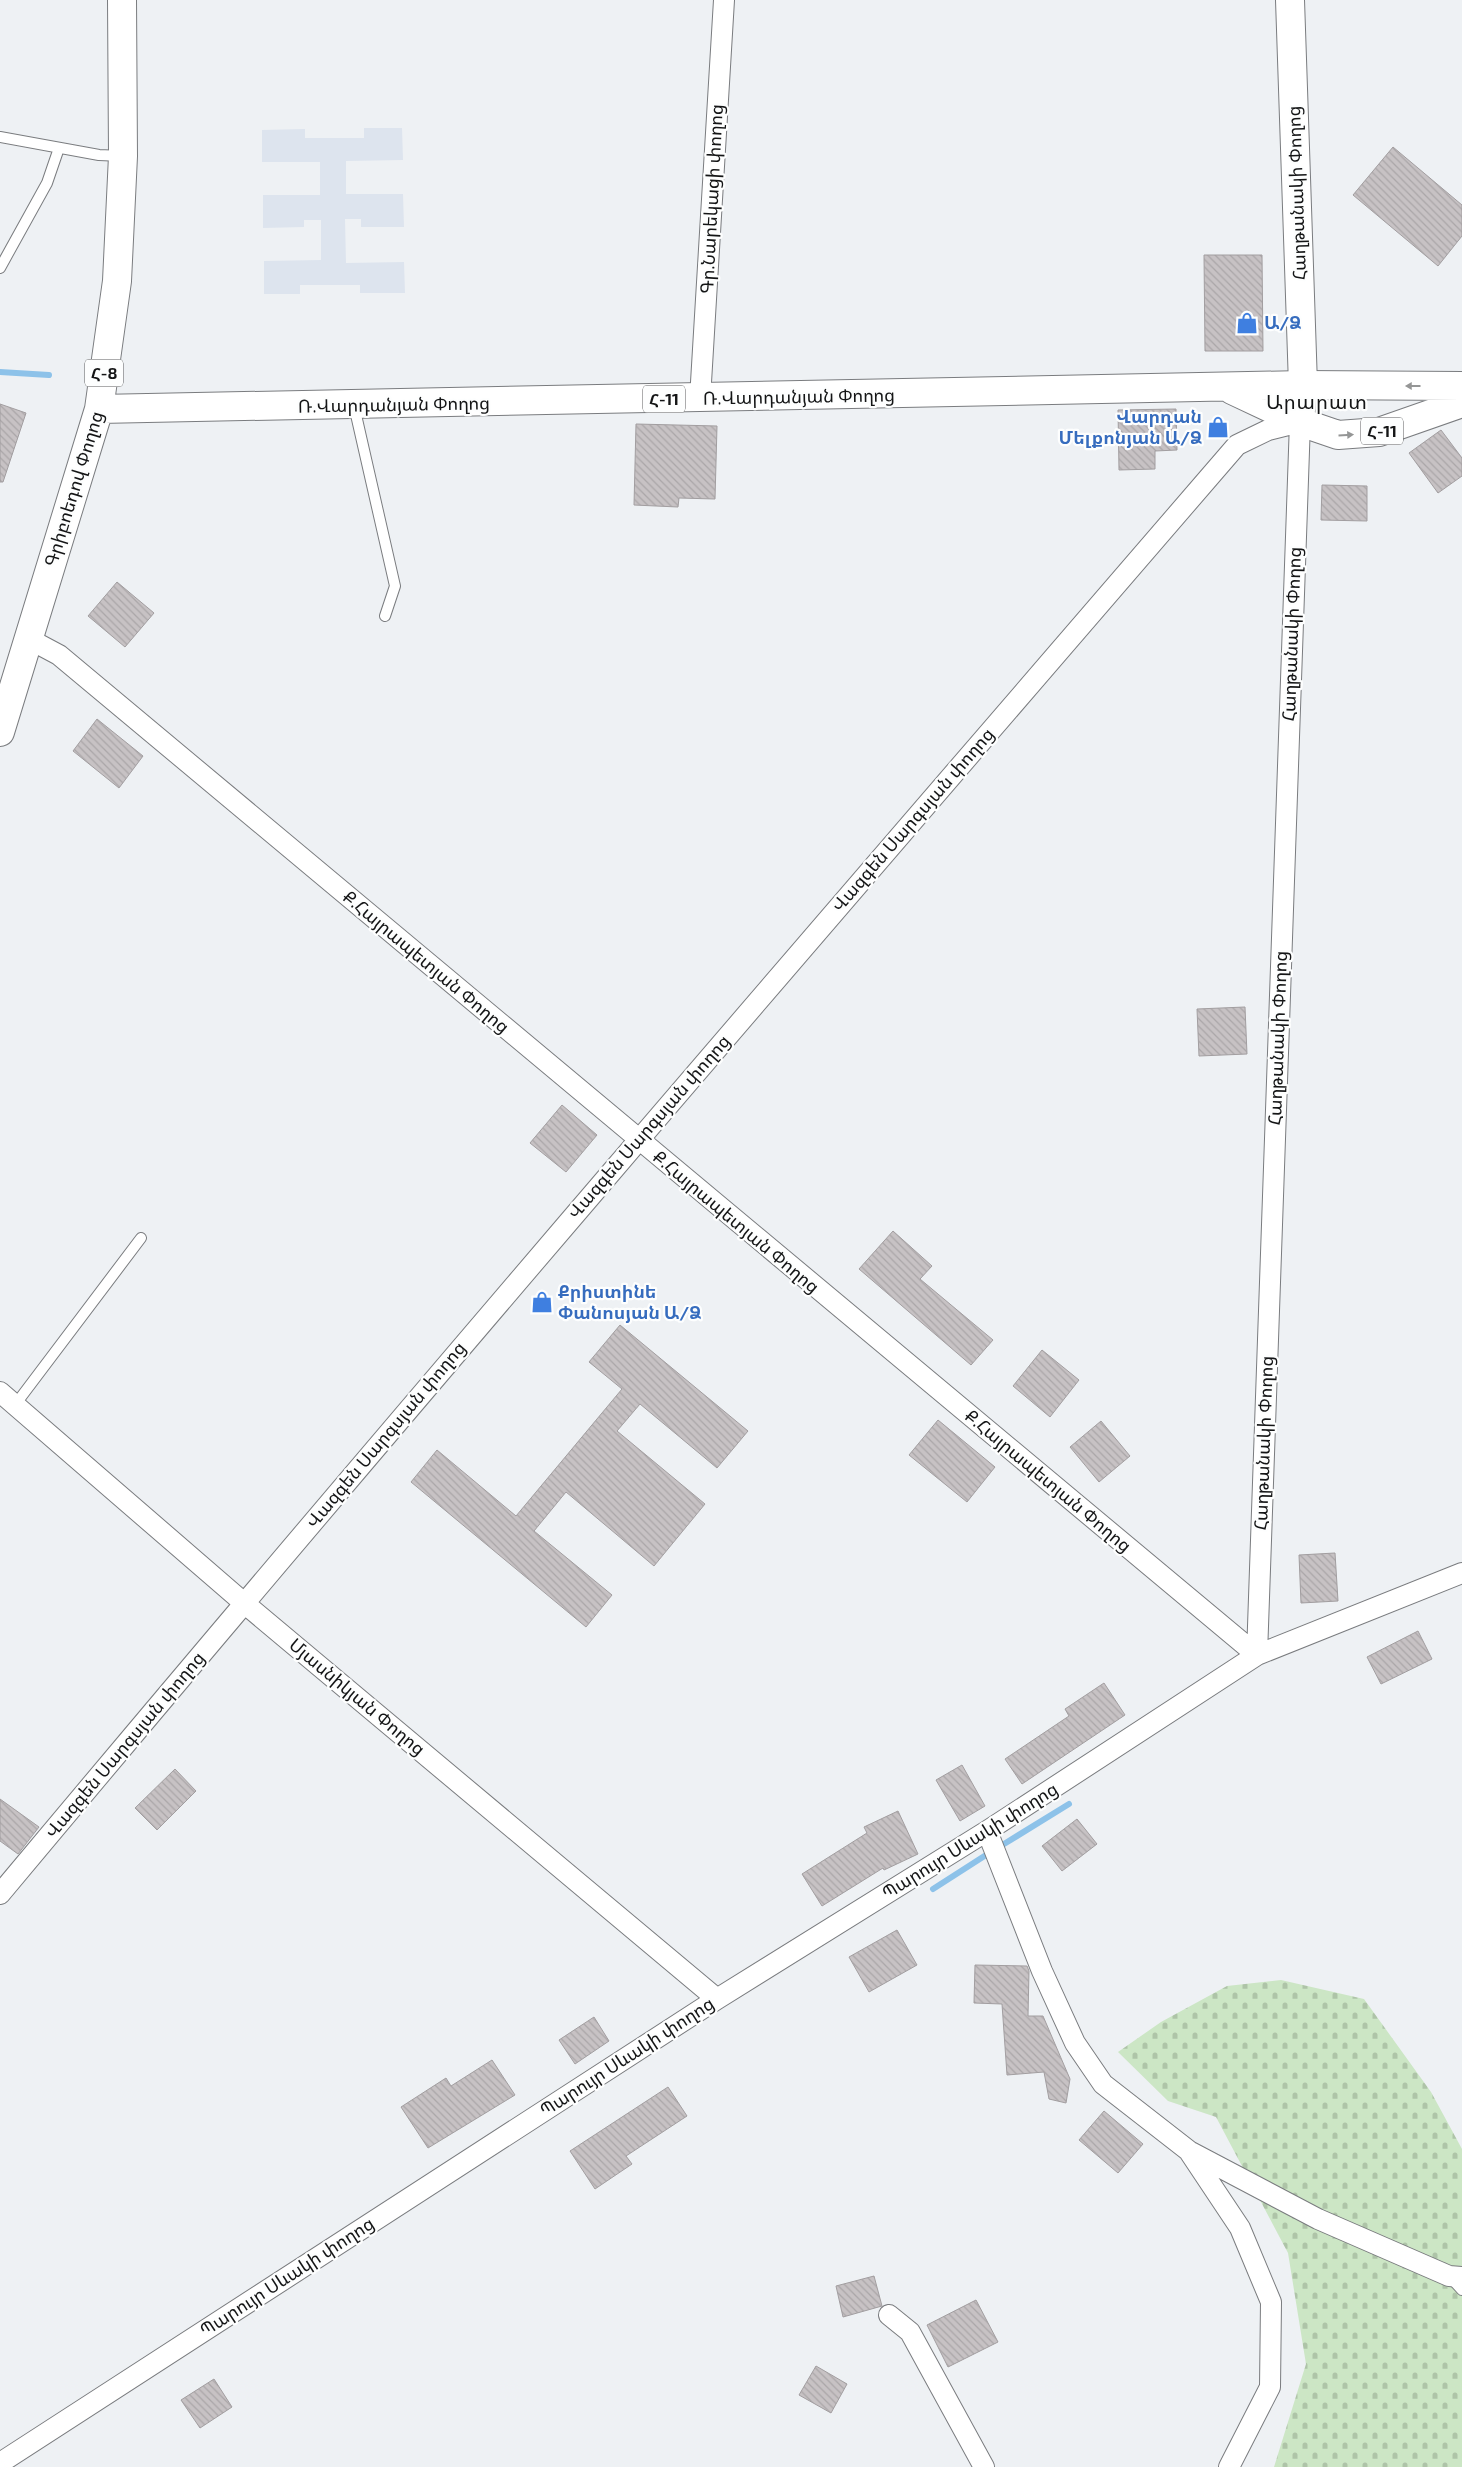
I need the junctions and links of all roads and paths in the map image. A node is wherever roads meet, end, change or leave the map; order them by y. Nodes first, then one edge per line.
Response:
1 (122, 0) edge
2 (724, 0) edge
3 (1290, 0) edge
4 (0, 137) edge
5 (59, 148) junction
6 (123, 156) junction
7 (0, 268) edge
8 (1303, 385) junction
9 (1462, 386) edge
10 (1228, 388) junction
11 (700, 399) junction
12 (1462, 404) edge
13 (354, 406) junction
14 (99, 409) junction
15 (1300, 422) junction
16 (385, 616) dead end
17 (29, 639) junction
18 (2, 719) edge
19 (638, 1140) junction
20 (142, 1238) dead end
21 (7, 1399) edge
22 (1462, 1573) edge
23 (244, 1603) junction
24 (1257, 1655) junction
25 (987, 1831) junction
26 (0, 1894) edge
27 (717, 1999) junction
28 (1189, 2151) junction
29 (1458, 2281) edge
30 (889, 2315) dead end
31 (0, 2463) edge
32 (984, 2467) edge
33 (1229, 2467) edge

1 - 6 main road, Գրիբոեդով Փողոց / Հ-8
2 - 11 street, Գր.Նարեկացի փողոց
3 - 8 main road, Հաղթանակի Փողոց
4 - 5 lane
5 - 6 lane
5 - 7 lane
6 - 14 main road, Գրիբոեդով Փողոց / Հ-8
9 -> 8 main road, Հ-11
8 - 10 main road, Հ-11
8 - 15 main road
10 - 11 main road, Ռ.Վարդանյան Փողոց / Հ-11
10 - 15 main road, Հ-11
11 - 13 main road, Ռ.Վարդանյան Փողոց / Հ-11
15 -> 12 main road, Հ-11
13 - 14 main road, Ռ.Վարդանյան Փողոց / Հ-11
13 - 16 lane
14 - 17 main road, Գրիբոեդով Փողոց / Հ-8
15 - 19 street, Վազգեն Սարգսյան փողոց
15 - 24 street, Հաղթանակի Փողոց
17 - 18 main road, Գրիբոեդով Փողոց / Հ-8
17 - 19 street, Ք.Հայրապետյան Փողոց
19 - 23 street, Վազգեն Սարգսյան փողոց
19 - 24 street, Ք.Հայրապետյան Փողոց
20 - 21 lane
21 - 23 street, Մյասնիկյան Փողոց
22 - 24 street, Պարույր Սևակի փողոց
23 - 26 street, Վազգեն Սարգսյան փողոց
23 - 27 street, Մյասնիկյան Փողոց
24 - 25 street, Պարույր Սևակի փողոց
25 - 27 street, Պարույր Սևակի փողոց
25 - 28 street
27 - 31 street, Պարույր Սևակի փողոց
28 - 29 street
28 - 33 street
30 - 32 street

